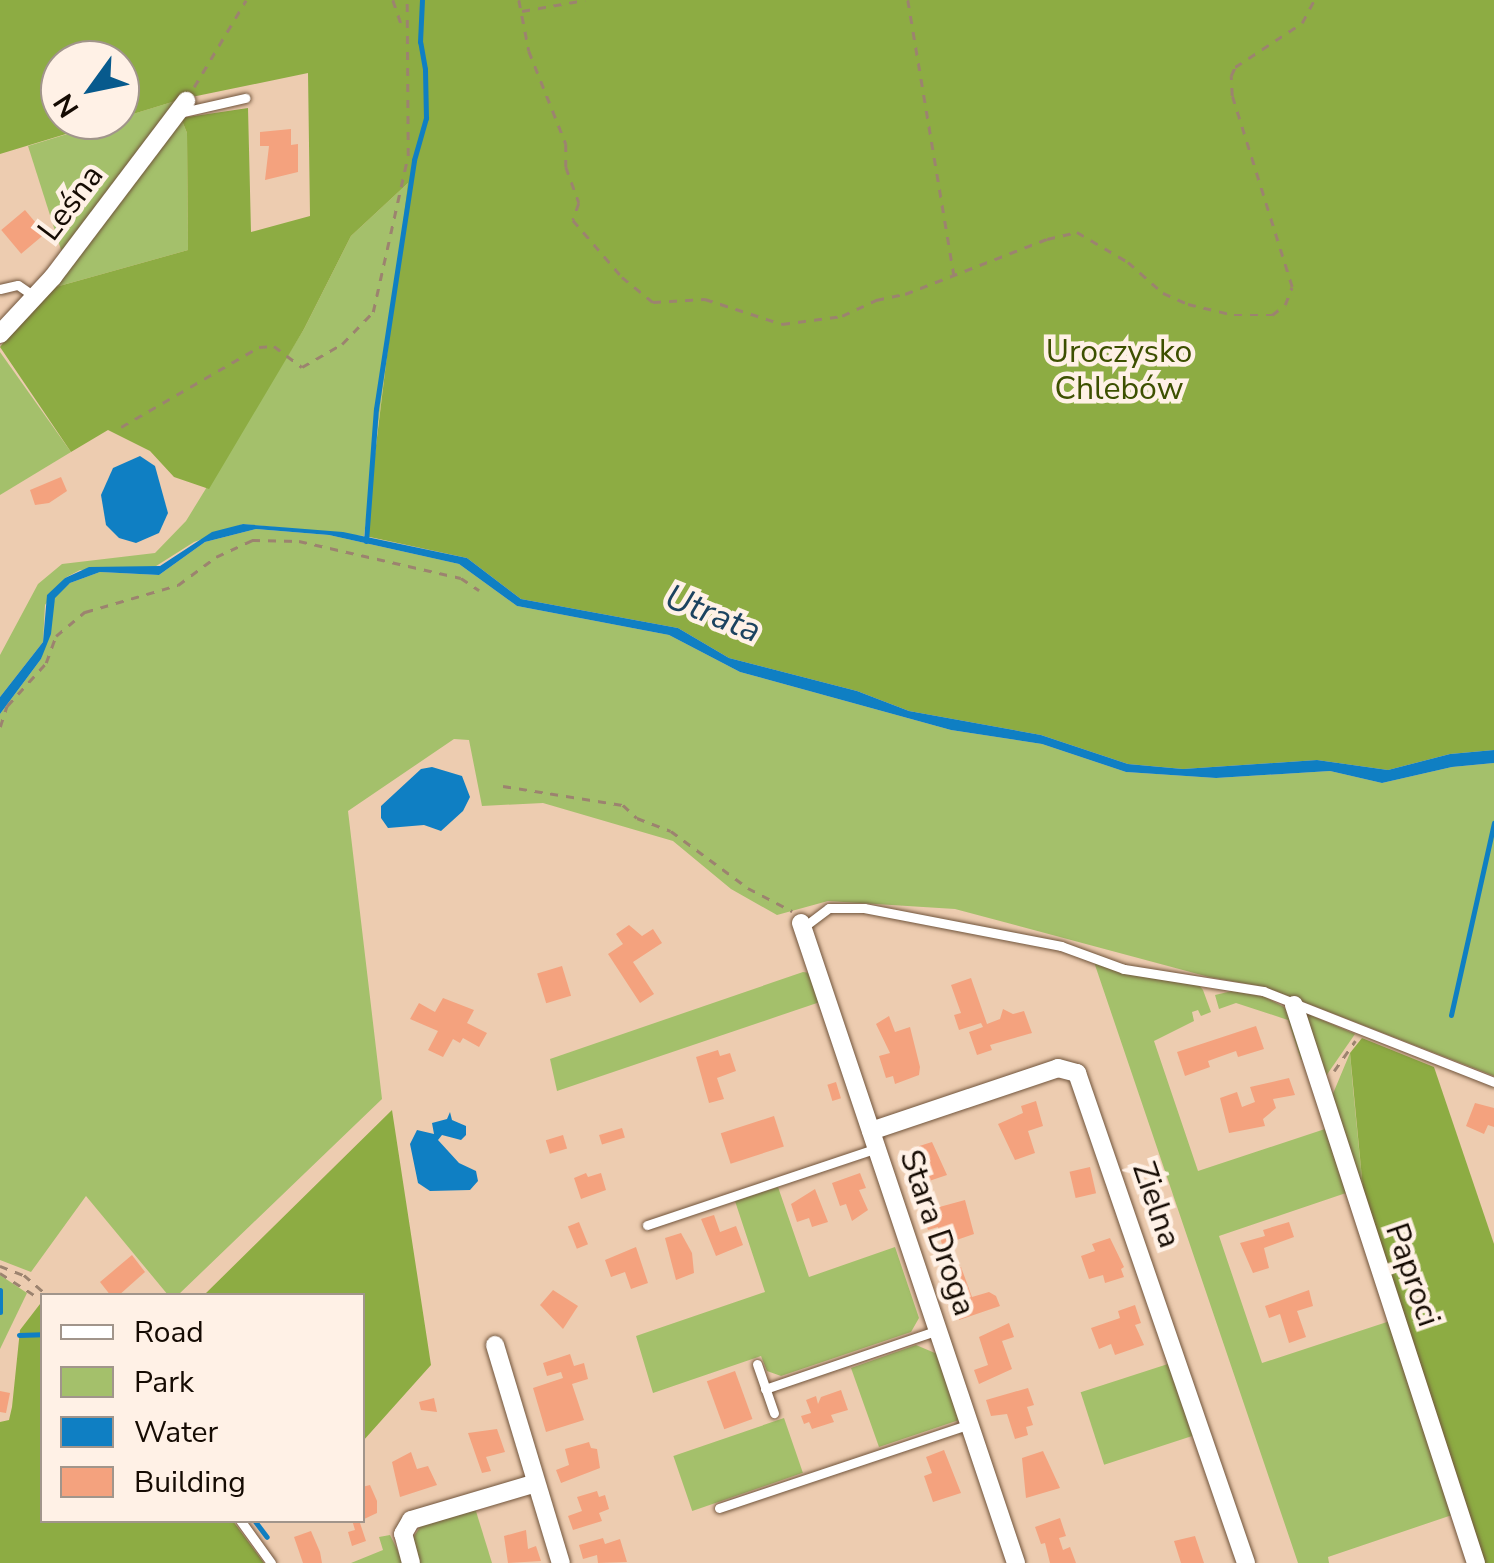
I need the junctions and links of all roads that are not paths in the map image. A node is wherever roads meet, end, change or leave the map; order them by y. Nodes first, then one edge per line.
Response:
1 (245, 98) dead end
2 (181, 108) joint
3 (0, 288) edge
4 (35, 296) junction
5 (0, 334) edge
6 (804, 924) joint
7 (1294, 1005) junction
8 (1494, 1082) edge
9 (874, 1140) junction
10 (647, 1225) dead end
11 (938, 1330) junction
12 (495, 1344) dead end
13 (757, 1364) dead end
14 (766, 1389) junction
15 (774, 1413) dead end
16 (970, 1424) junction
17 (536, 1483) junction
18 (719, 1508) dead end
19 (242, 1523) edge
20 (271, 1563) edge
21 (411, 1563) edge
22 (561, 1563) edge
23 (1016, 1563) edge
24 (1246, 1563) edge
25 (1476, 1563) edge

1 - 2 lane
2 - 4 street, Leśna
3 - 4 lane
4 - 5 street, Leśna
6 - 7 lane
6 - 9 street, Stara Droga
7 - 8 lane
7 - 25 street, Paproci
9 - 10 lane
9 - 11 street, Stara Droga
9 - 24 street, Zielna
11 - 14 lane
11 - 16 street, Stara Droga
12 - 17 street
13 - 14 lane
14 - 15 lane
16 - 18 lane
16 - 23 street, Stara Droga
17 - 21 street
17 - 22 street
19 - 20 lane

